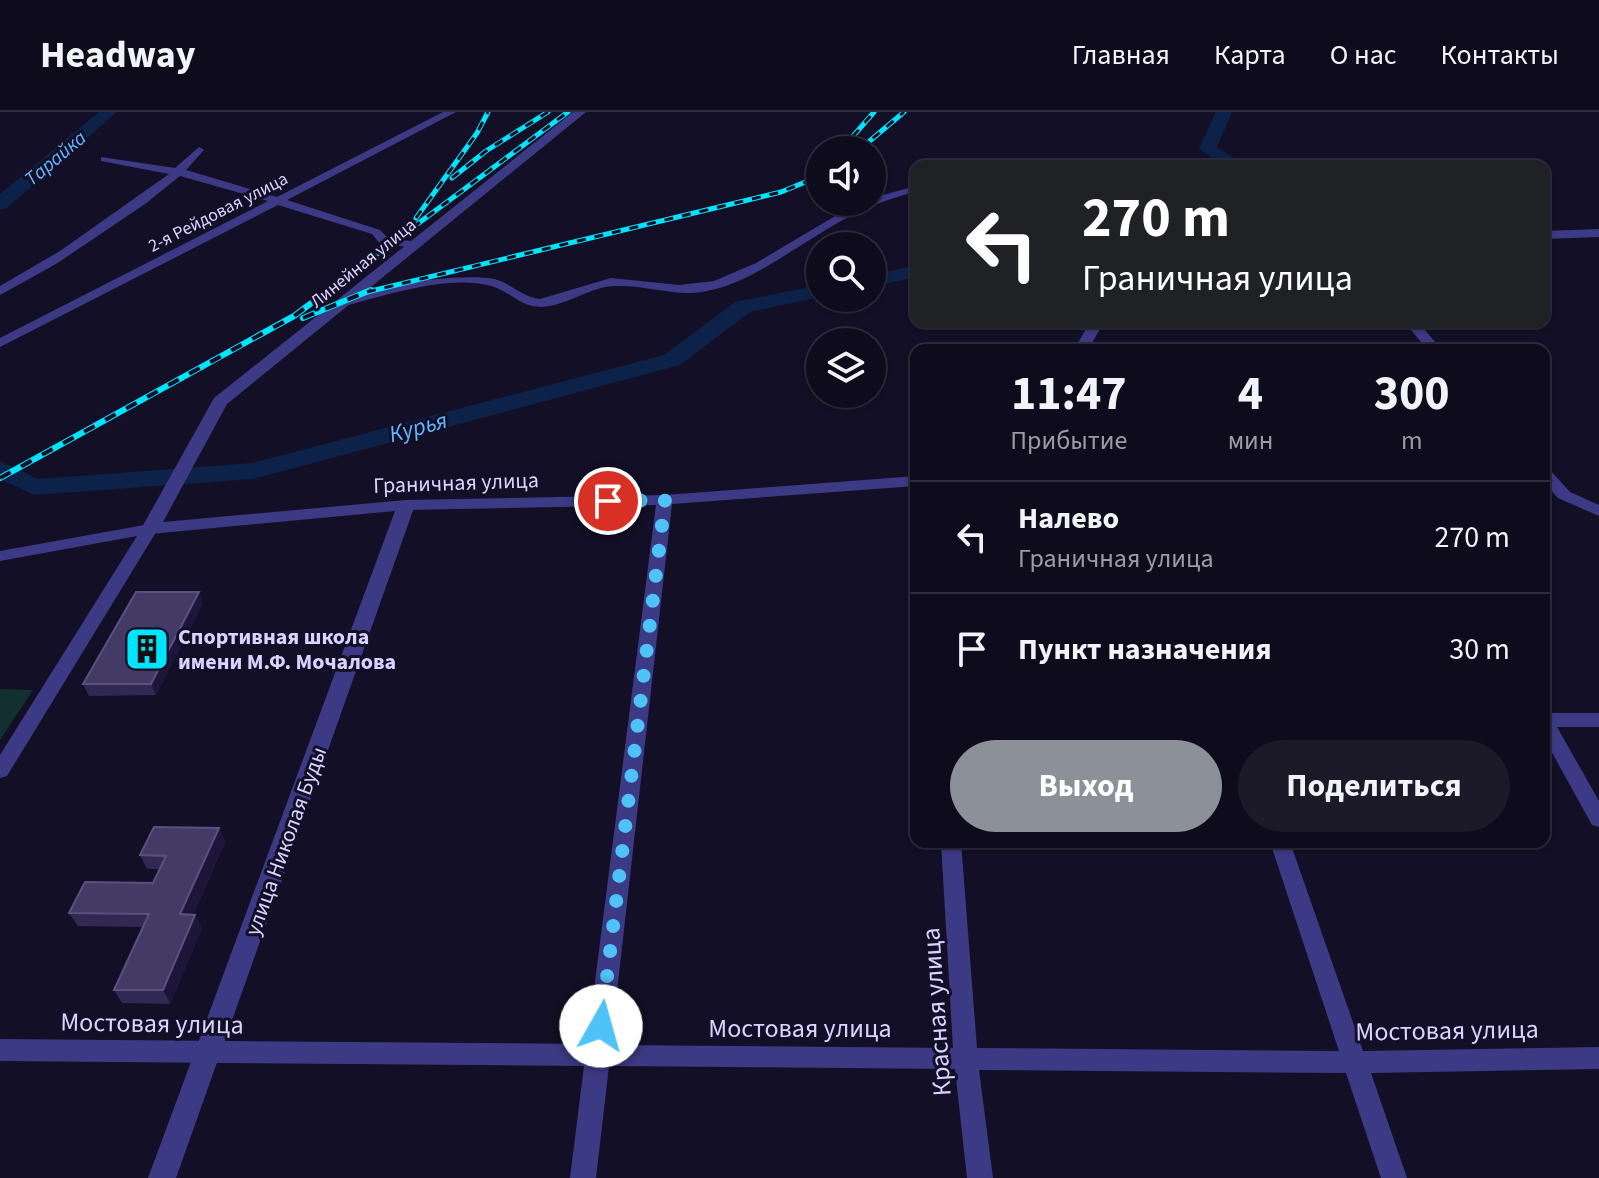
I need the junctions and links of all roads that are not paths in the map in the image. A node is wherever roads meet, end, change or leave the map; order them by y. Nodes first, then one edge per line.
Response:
1 (451, 112) edge
2 (580, 112) edge
3 (199, 150) dead end
4 (105, 159) dead end
5 (180, 172) junction
6 (910, 190) edge
7 (281, 201) junction
8 (1550, 235) edge
9 (1597, 235) edge
10 (414, 245) junction
11 (0, 291) edge
12 (341, 303) junction
13 (1416, 328) edge
14 (0, 343) edge
15 (1430, 344) edge
16 (1550, 479) edge
17 (910, 481) edge
18 (1564, 495) junction
19 (1550, 496) edge
20 (665, 500) junction
21 (406, 505) junction
22 (1599, 511) edge
23 (150, 529) junction
24 (0, 556) edge
25 (1599, 720) edge
26 (1550, 721) edge
27 (1550, 732) edge
28 (0, 771) edge
29 (1599, 819) edge
30 (951, 848) edge
31 (1282, 848) edge
32 (0, 1050) edge
33 (208, 1054) junction
34 (598, 1056) junction
35 (1599, 1058) edge
36 (966, 1059) junction
37 (1353, 1062) junction
38 (162, 1178) edge
39 (583, 1178) edge
40 (980, 1178) edge
41 (1394, 1178) edge

1 - 7 street, 2-я Рейдовая улица
2 - 10 street, Линейная улица
3 - 5 street
4 - 5 street
5 - 7 street
5 - 11 street
6 - 12 street
7 - 10 street
7 - 14 street, 2-я Рейдовая улица
8 - 9 street
10 - 12 street, Линейная улица
12 - 23 street, Линейная улица
13 - 15 street
16 - 18 street
17 - 20 street, Граничная улица
18 - 19 street
18 - 22 street
20 - 21 street, Граничная улица
20 - 34 street
21 - 23 street, Граничная улица
21 - 33 street, улица Николая Буды
23 - 24 street, Граничная улица
23 - 28 street
25 - 26 street
27 - 29 street
30 - 36 street, Красная улица
31 - 37 street
32 - 33 street, Мостовая улица
33 - 34 street, Мостовая улица
33 - 38 street, улица Николая Буды
34 - 36 street, Мостовая улица
34 - 39 street
35 - 37 street, Мостовая улица
36 - 37 street, Мостовая улица
36 - 40 street, Красная улица
37 - 41 street

